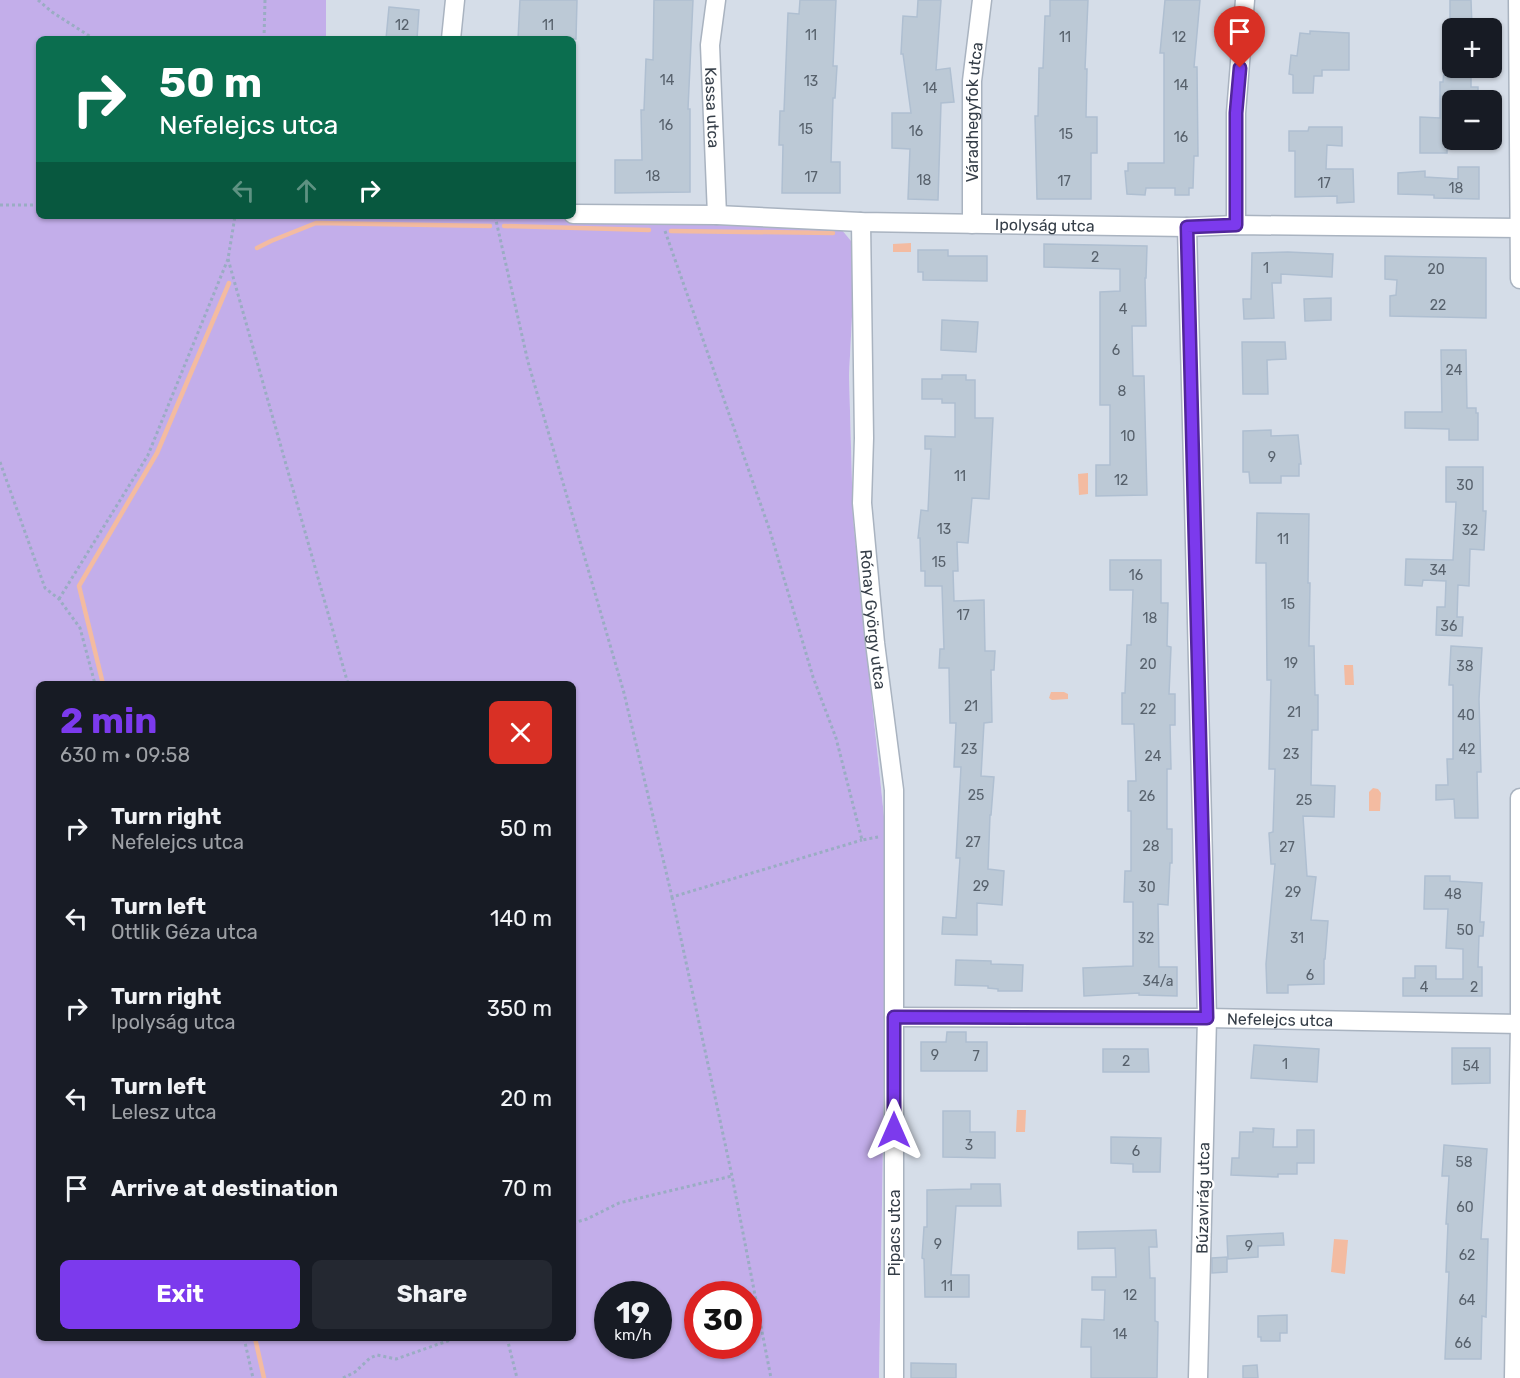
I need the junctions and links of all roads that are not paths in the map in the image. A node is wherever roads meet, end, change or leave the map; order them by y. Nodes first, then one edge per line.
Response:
1 (455, 0) edge
2 (716, 0) edge
3 (982, 0) edge
4 (1245, 0) edge
5 (1518, 0) edge
6 (451, 36) edge
7 (1519, 172) edge
8 (576, 214) edge
9 (717, 215) junction
10 (861, 222) junction
11 (972, 224) junction
12 (1236, 225) junction
13 (1187, 227) junction
14 (1519, 236) edge
15 (1520, 279) edge
16 (1520, 798) edge
17 (894, 1017) junction
18 (1207, 1018) junction
19 (1520, 1024) edge
20 (894, 1378) edge
21 (1198, 1378) edge
22 (1514, 1378) edge

1 - 6 street
2 - 9 street, Kassa utca
3 - 11 street, Váradhegyfok utca
4 - 12 street
5 - 7 street
7 - 14 street
8 - 9 street, Ipolyság utca
9 - 10 street, Ipolyság utca
10 - 11 street, Ipolyság utca
10 - 17 street, Rónay György utca
11 - 13 street, Ipolyság utca
12 - 13 street, Ipolyság utca
12 - 14 street, Ipolyság utca
13 - 18 street, Búzavirág utca
14 - 15 street
16 - 19 street
17 - 18 street, Nefelejcs utca
17 - 20 street, Pipacs utca
18 - 19 street, Nefelejcs utca
18 - 21 street, Búzavirág utca
19 - 22 street

